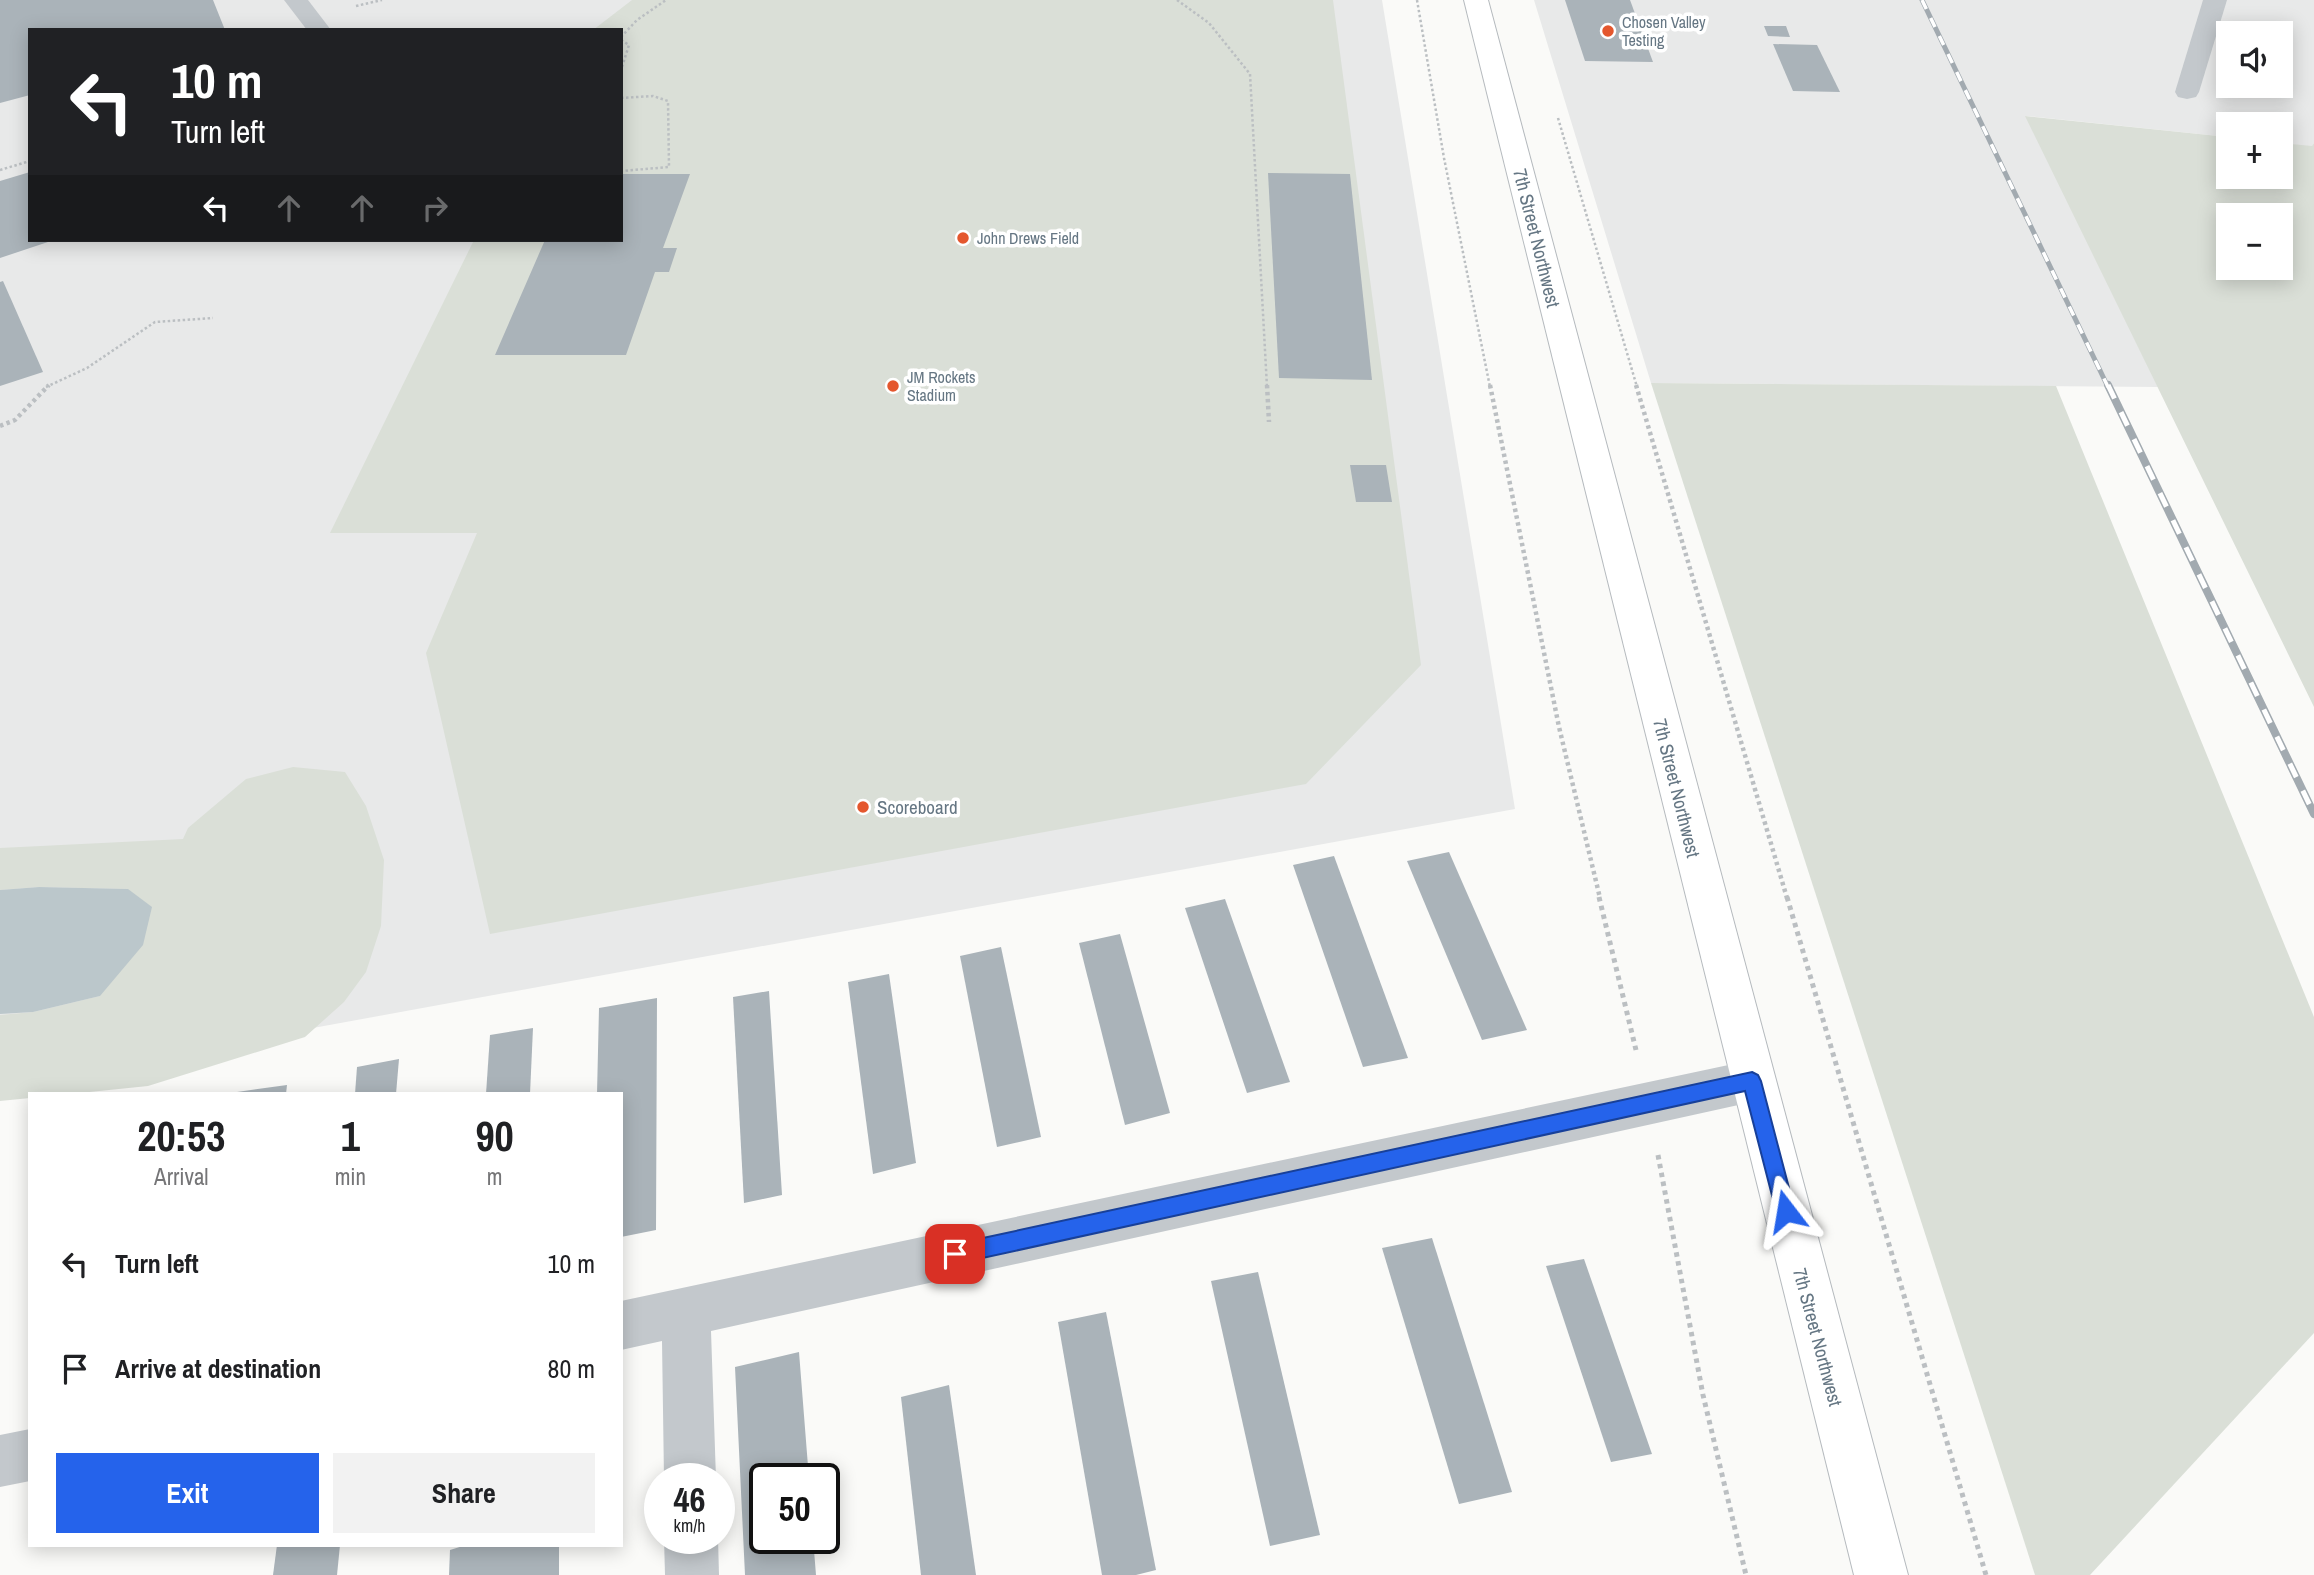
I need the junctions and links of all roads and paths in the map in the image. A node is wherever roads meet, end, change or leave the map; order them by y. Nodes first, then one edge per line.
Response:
1 (296, 0) edge
2 (382, 0) edge
3 (666, 0) edge
4 (1177, 0) edge
5 (1417, 0) edge
6 (1476, 0) edge
7 (2215, 0) edge
8 (355, 7) dead end
9 (318, 28) edge
10 (623, 36) edge
11 (623, 40) edge
12 (623, 63) edge
13 (2188, 92) dead end
14 (623, 98) edge
15 (1555, 107) dead end
16 (28, 162) edge
17 (0, 170) edge
18 (623, 170) edge
19 (213, 318) dead end
20 (1269, 422) dead end
21 (0, 426) edge
22 (1752, 1081) junction
23 (1649, 1103) junction
24 (686, 1312) junction
25 (623, 1326) edge
26 (28, 1455) edge
27 (0, 1461) edge
28 (690, 1463) edge
29 (691, 1554) edge
30 (691, 1575) edge
31 (1746, 1575) edge
32 (1881, 1575) edge
33 (1986, 1575) edge

1 - 9 lane
2 - 8 path
3 - 10 path
4 - 20 path
5 - 23 path
6 - 22 main road, 7th Street Northwest
7 - 13 lane
11 - 12 path
14 - 18 path
15 - 33 path
16 - 17 path
19 - 21 path
22 - 23 lane
22 - 32 main road, 7th Street Northwest
23 - 24 lane
23 - 31 path
24 - 25 lane
24 - 28 lane
26 - 27 lane
29 - 30 lane

